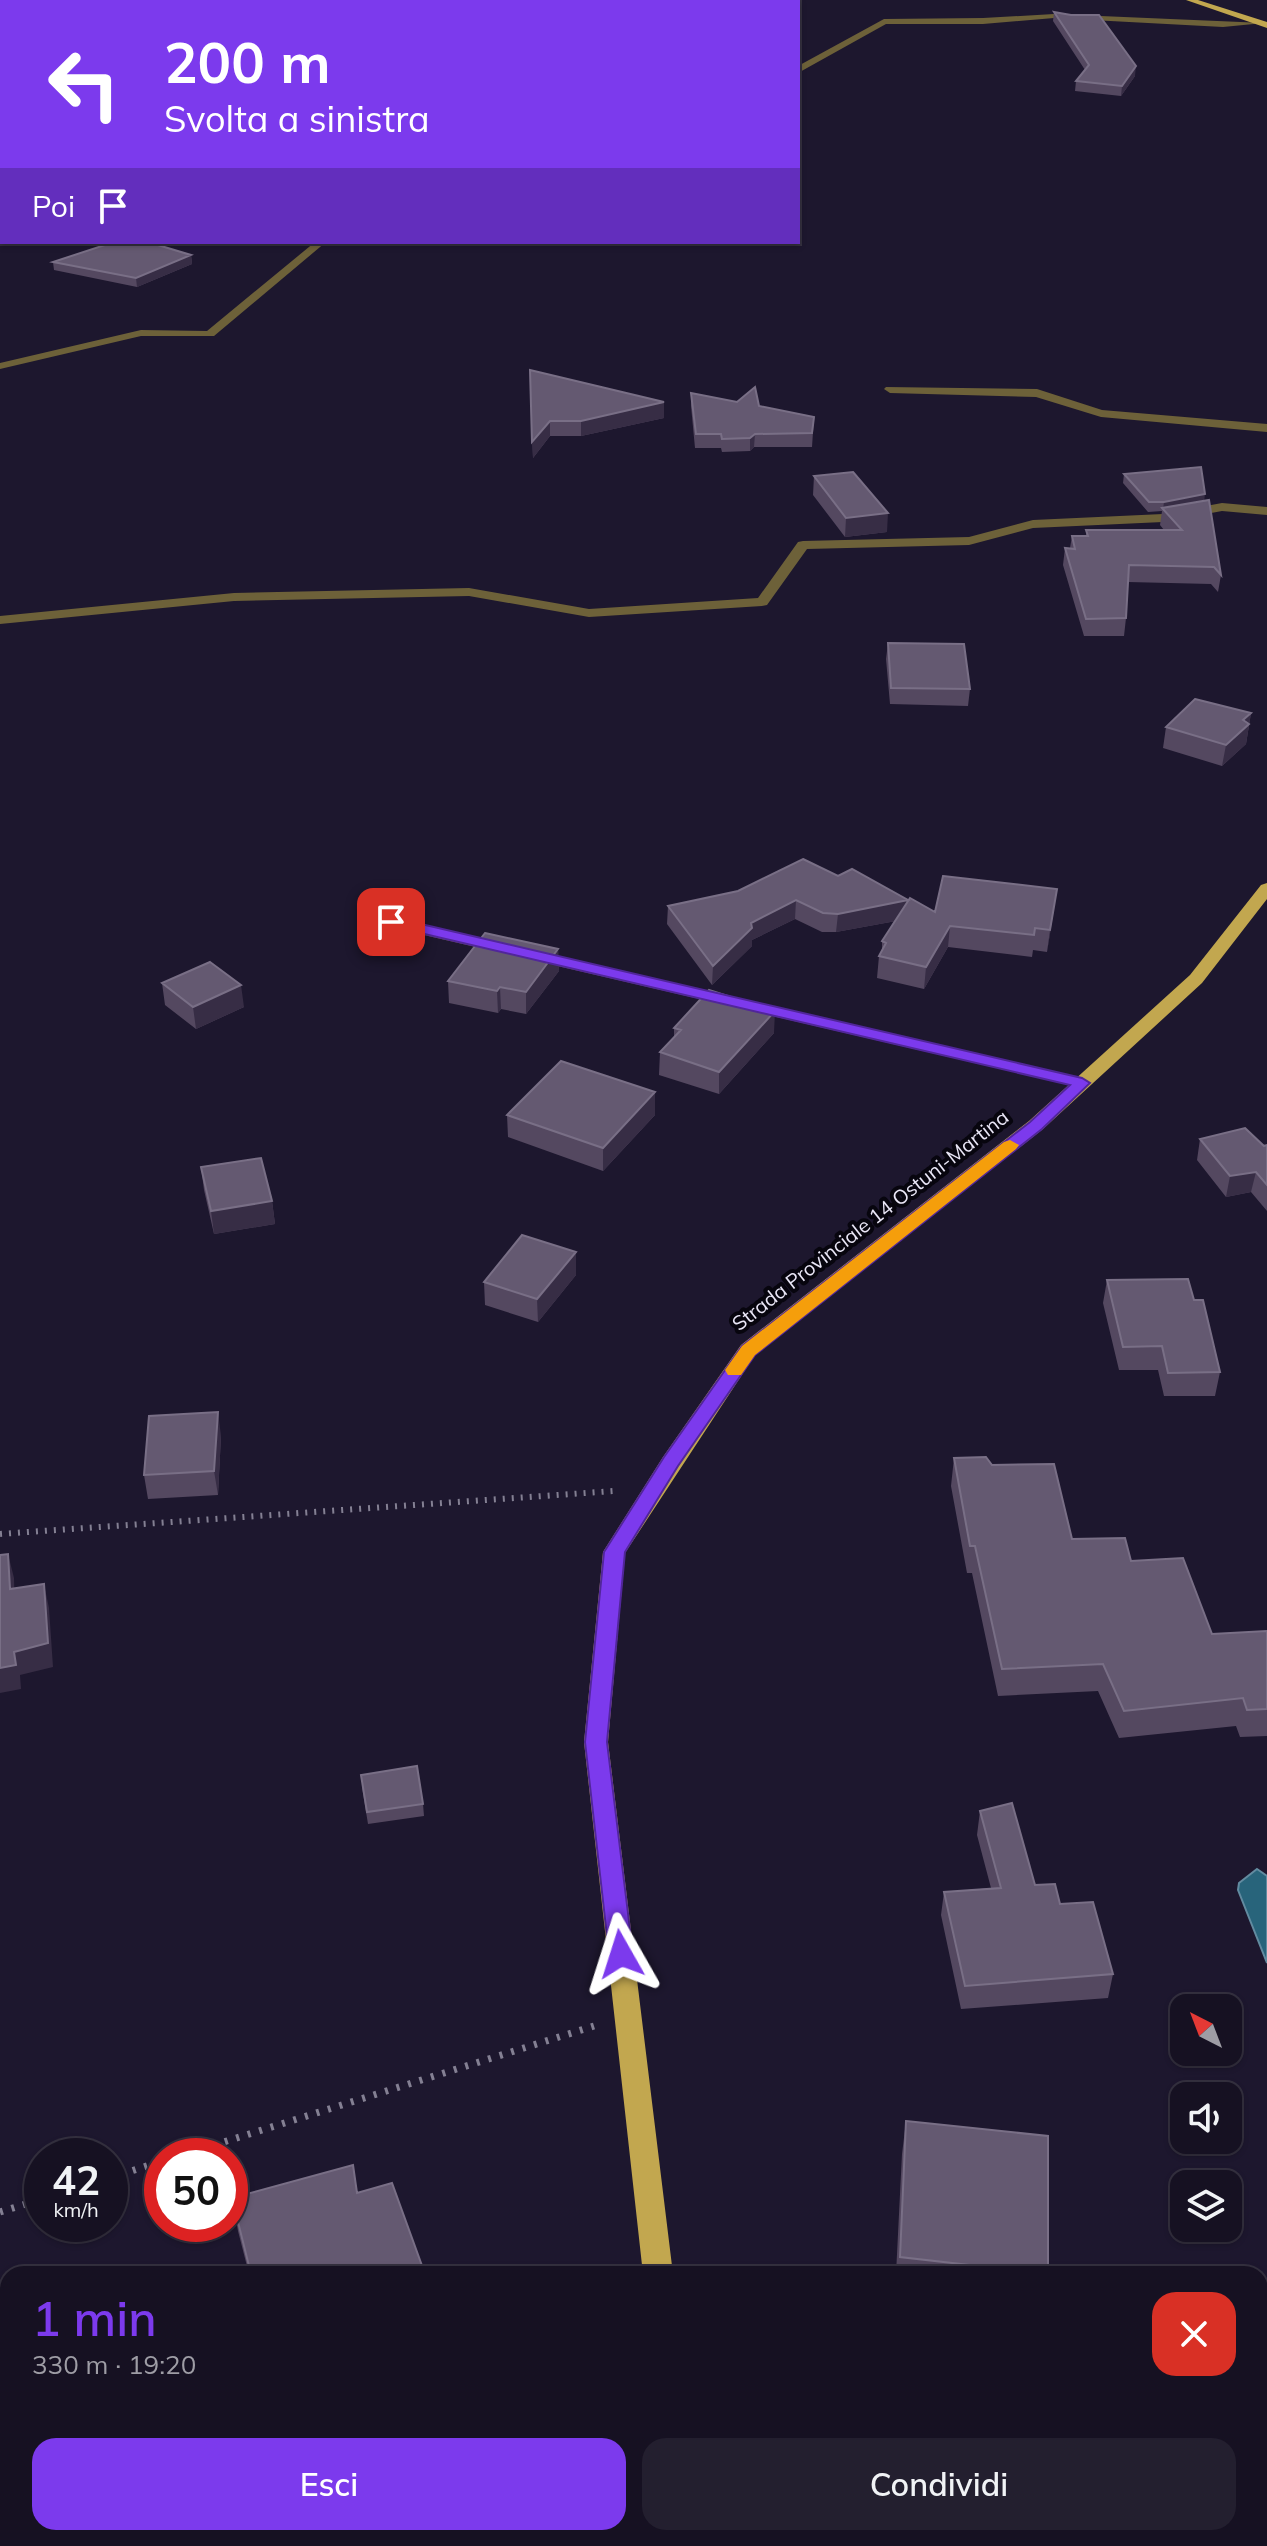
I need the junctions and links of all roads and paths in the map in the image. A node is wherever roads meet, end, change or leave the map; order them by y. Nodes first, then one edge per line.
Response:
1 (1190, 0) edge
2 (1263, 24) edge
3 (800, 69) edge
4 (319, 244) edge
5 (0, 366) edge
6 (890, 389) dead end
7 (1267, 428) edge
8 (1267, 511) edge
9 (0, 620) edge
10 (1267, 888) edge
11 (391, 922) dead end
12 (1082, 1083) junction
13 (654, 1488) junction
14 (0, 1534) edge
15 (628, 2015) junction
16 (236, 2138) edge
17 (24, 2205) edge
18 (0, 2212) edge
19 (657, 2266) edge

1 - 2 main road
2 - 3 street
4 - 5 street
6 - 7 street
8 - 9 street
10 - 12 main road, Strada Provinciale 14 Ostuni-Martina
11 - 12 street
12 - 13 main road, Strada Provinciale 14 Ostuni-Martina
13 - 14 path
13 - 15 main road, Strada Provinciale 14 Ostuni-Martina
15 - 16 path
15 - 19 main road, Strada Provinciale 14 Ostuni-Martina
17 - 18 path

